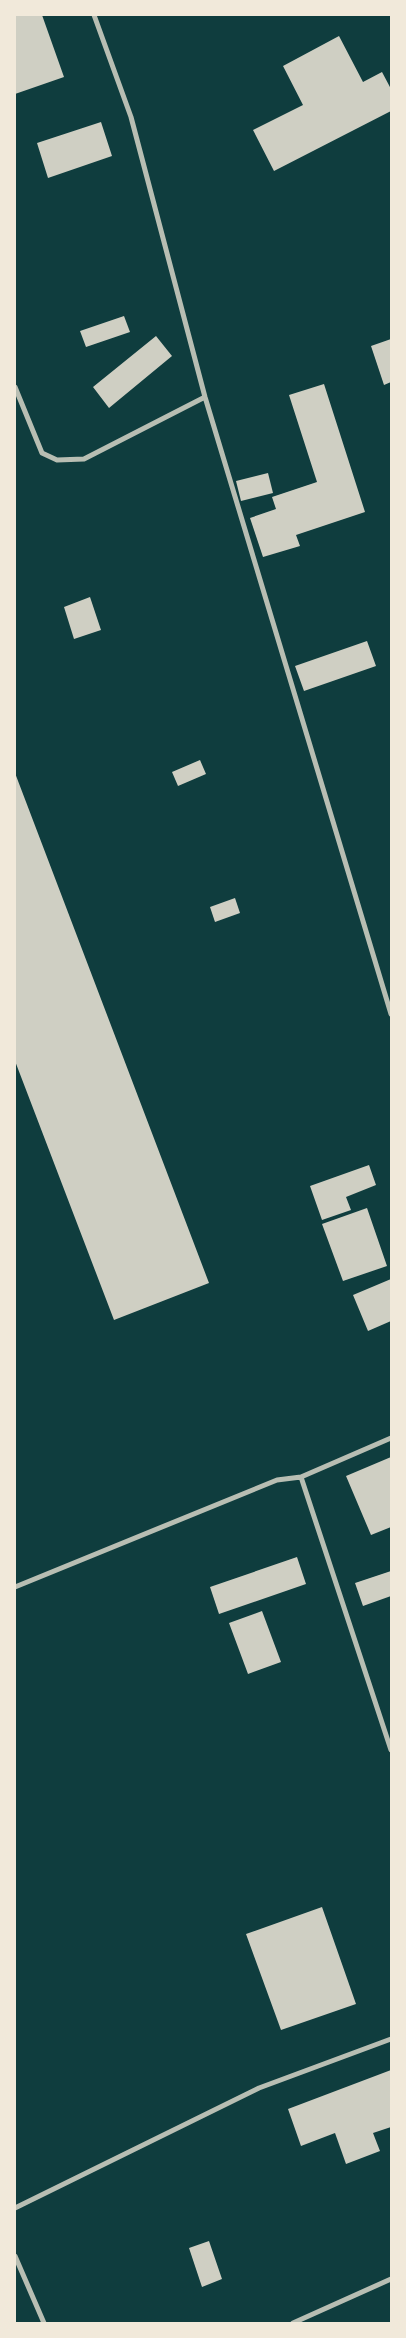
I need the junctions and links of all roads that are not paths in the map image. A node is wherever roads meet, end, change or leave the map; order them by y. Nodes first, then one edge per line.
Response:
1 (94, 15) edge
2 (15, 387) edge
3 (205, 397) junction
4 (391, 1014) edge
5 (391, 1438) edge
6 (301, 1477) junction
7 (15, 1587) edge
8 (391, 1750) edge
9 (391, 2039) edge
10 (15, 2208) edge
11 (15, 2256) edge
12 (391, 2279) edge
13 (44, 2323) edge
14 (293, 2323) edge

1 - 3 street
2 - 3 street
3 - 4 street
5 - 6 street
6 - 7 street
6 - 8 street
9 - 10 street
11 - 13 street
12 - 14 street

